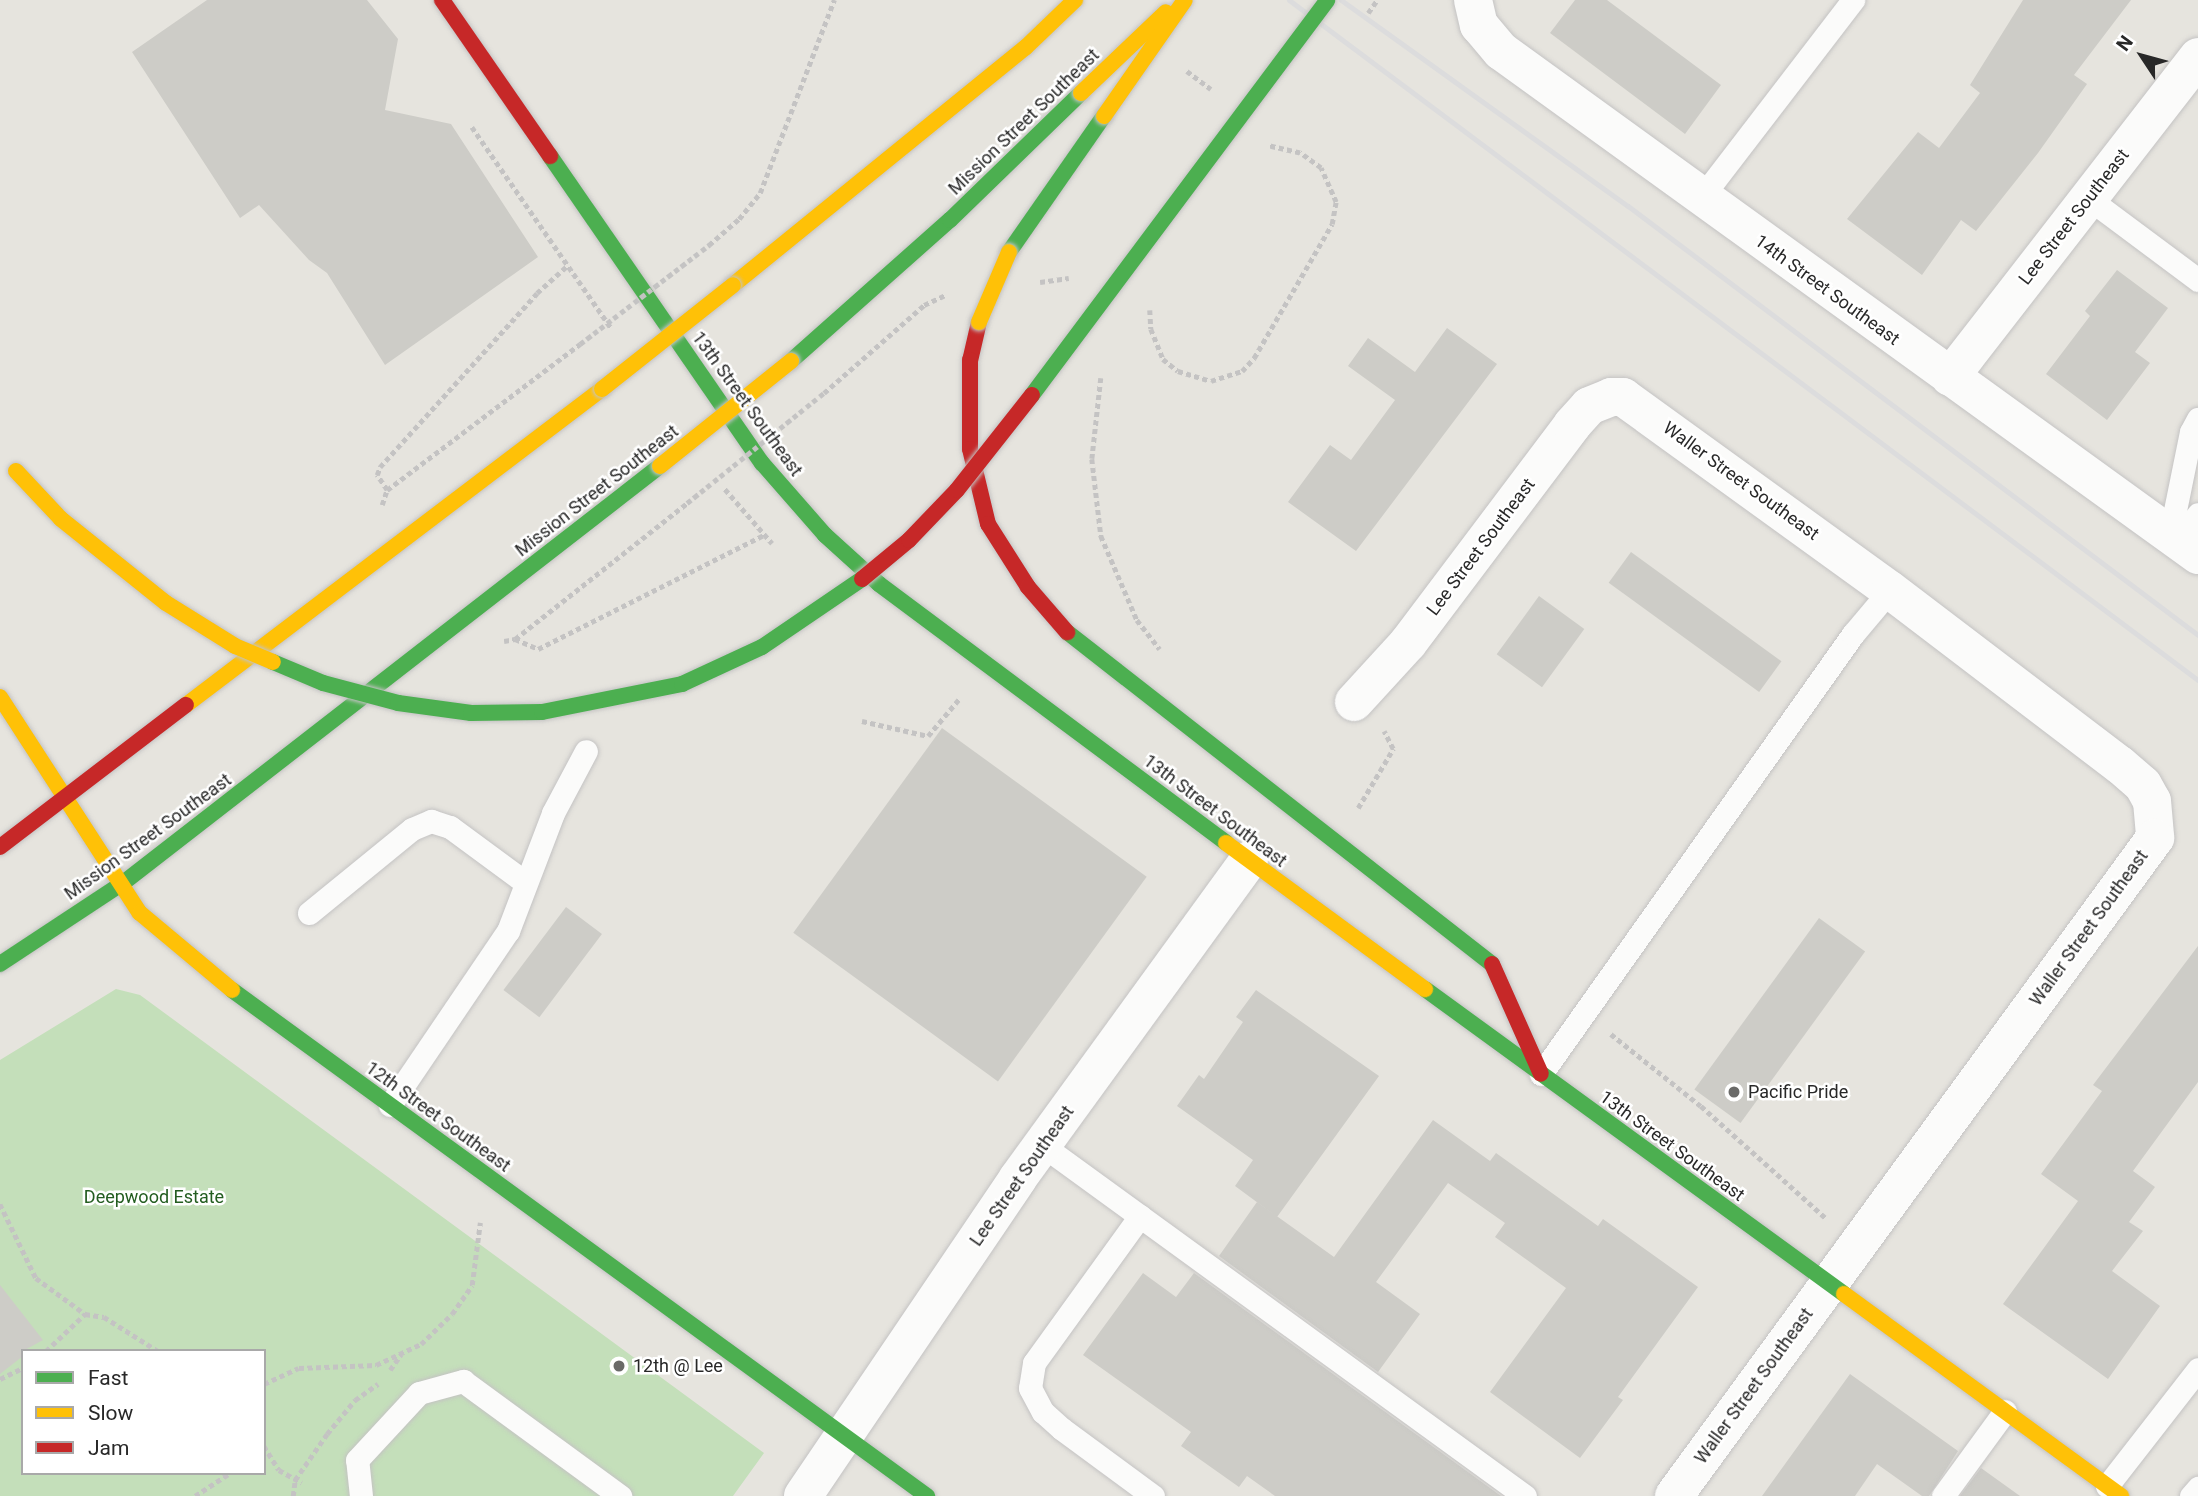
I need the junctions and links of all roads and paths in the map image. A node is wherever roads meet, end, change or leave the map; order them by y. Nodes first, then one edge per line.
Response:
1 (442, 0) edge
2 (834, 0) edge
3 (1075, 0) edge
4 (1178, 0) edge
5 (1185, 0) edge
6 (1327, 0) edge
7 (1853, 0) edge
8 (1473, 4) edge
9 (2198, 57) edge
10 (1702, 198) junction
11 (2088, 198) junction
12 (568, 266) dead end
13 (2198, 280) edge
14 (1103, 371) dead end
15 (1950, 377) junction
16 (824, 393) dead end
17 (1611, 397) joint
18 (2198, 419) edge
19 (12, 467) dead end
20 (764, 535) dead end
21 (2186, 536) edge
22 (1890, 590) junction
23 (1170, 659) dead end
24 (0, 697) edge
25 (959, 699) dead end
26 (1354, 702) joint
27 (862, 721) dead end
28 (586, 751) dead end
29 (67, 799) junction
30 (1346, 803) dead end
31 (0, 847) edge
32 (1249, 860) junction
33 (123, 883) junction
34 (526, 883) junction
35 (309, 913) dead end
36 (0, 964) edge
37 (1586, 1013) junction
38 (1541, 1074) junction
39 (390, 1105) junction
40 (1042, 1145) junction
41 (476, 1168) junction
42 (0, 1204) edge
43 (1140, 1216) junction
44 (1827, 1217) dead end
45 (1829, 1282) junction
46 (85, 1314) junction
47 (48, 1349) edge
48 (155, 1349) edge
49 (401, 1353) junction
50 (21, 1369) edge
51 (2198, 1369) edge
52 (0, 1379) edge
53 (266, 1383) edge
54 (2005, 1411) junction
55 (846, 1438) junction
56 (266, 1450) edge
57 (227, 1475) edge
58 (295, 1480) junction
59 (302, 1483) dead end
60 (2198, 1488) edge
61 (2114, 1491) edge
62 (195, 1496) edge
63 (293, 1496) edge
64 (360, 1496) edge
65 (620, 1496) edge
66 (803, 1496) edge
67 (927, 1496) edge
68 (1153, 1496) edge
69 (1525, 1496) edge
70 (1674, 1496) edge
71 (1943, 1496) edge
72 (2191, 1496) edge

1 - 32 main road, 13th Street Southeast
2 - 12 path, bridge
3 - 29 main road, bridge
4 - 33 main road, Mission Street Southeast, bridge
5 - 38 main road, bridge
6 - 19 main road, bridge
7 - 10 lane
8 - 10 street, 14th Street Southeast
9 - 11 street, Lee Street Southeast
10 - 15 street, 14th Street Southeast
11 - 13 lane
11 - 15 street, Lee Street Southeast
14 - 23 path
15 - 21 street, 14th Street Southeast
16 - 20 path, bridge
17 - 22 street, Waller Street Southeast
17 - 26 street, Lee Street Southeast
18 - 21 lane
22 - 37 lane
22 - 45 street, Waller Street Southeast
24 - 29 main road, 12th Street Southeast
25 - 27 path
26 - 30 path
28 - 34 lane
29 - 31 main road
29 - 33 main road, 12th Street Southeast
32 - 38 main road, 13th Street Southeast
32 - 40 street, Lee Street Southeast
33 - 36 main road, Mission Street Southeast
33 - 39 main road, 12th Street Southeast
34 - 35 lane
34 - 39 lane
37 - 38 lane
37 - 44 path
38 - 45 main road, 13th Street Southeast
39 - 41 main road, 12th Street Southeast
40 - 43 lane
40 - 55 street, Lee Street Southeast
41 - 49 path
41 - 55 main road, 12th Street Southeast
42 - 46 path
43 - 68 lane
43 - 69 lane
45 - 54 main road, 13th Street Southeast
45 - 70 street, Waller Street Southeast
46 - 47 path
46 - 48 path
49 - 53 path
49 - 58 path
50 - 52 path
51 - 61 lane
54 - 61 main road, 13th Street Southeast
54 - 71 lane
55 - 66 street, Lee Street Southeast
55 - 67 main road, 12th Street Southeast
56 - 58 path
57 - 62 path
58 - 59 path
58 - 63 path
60 - 72 lane
64 - 65 lane

